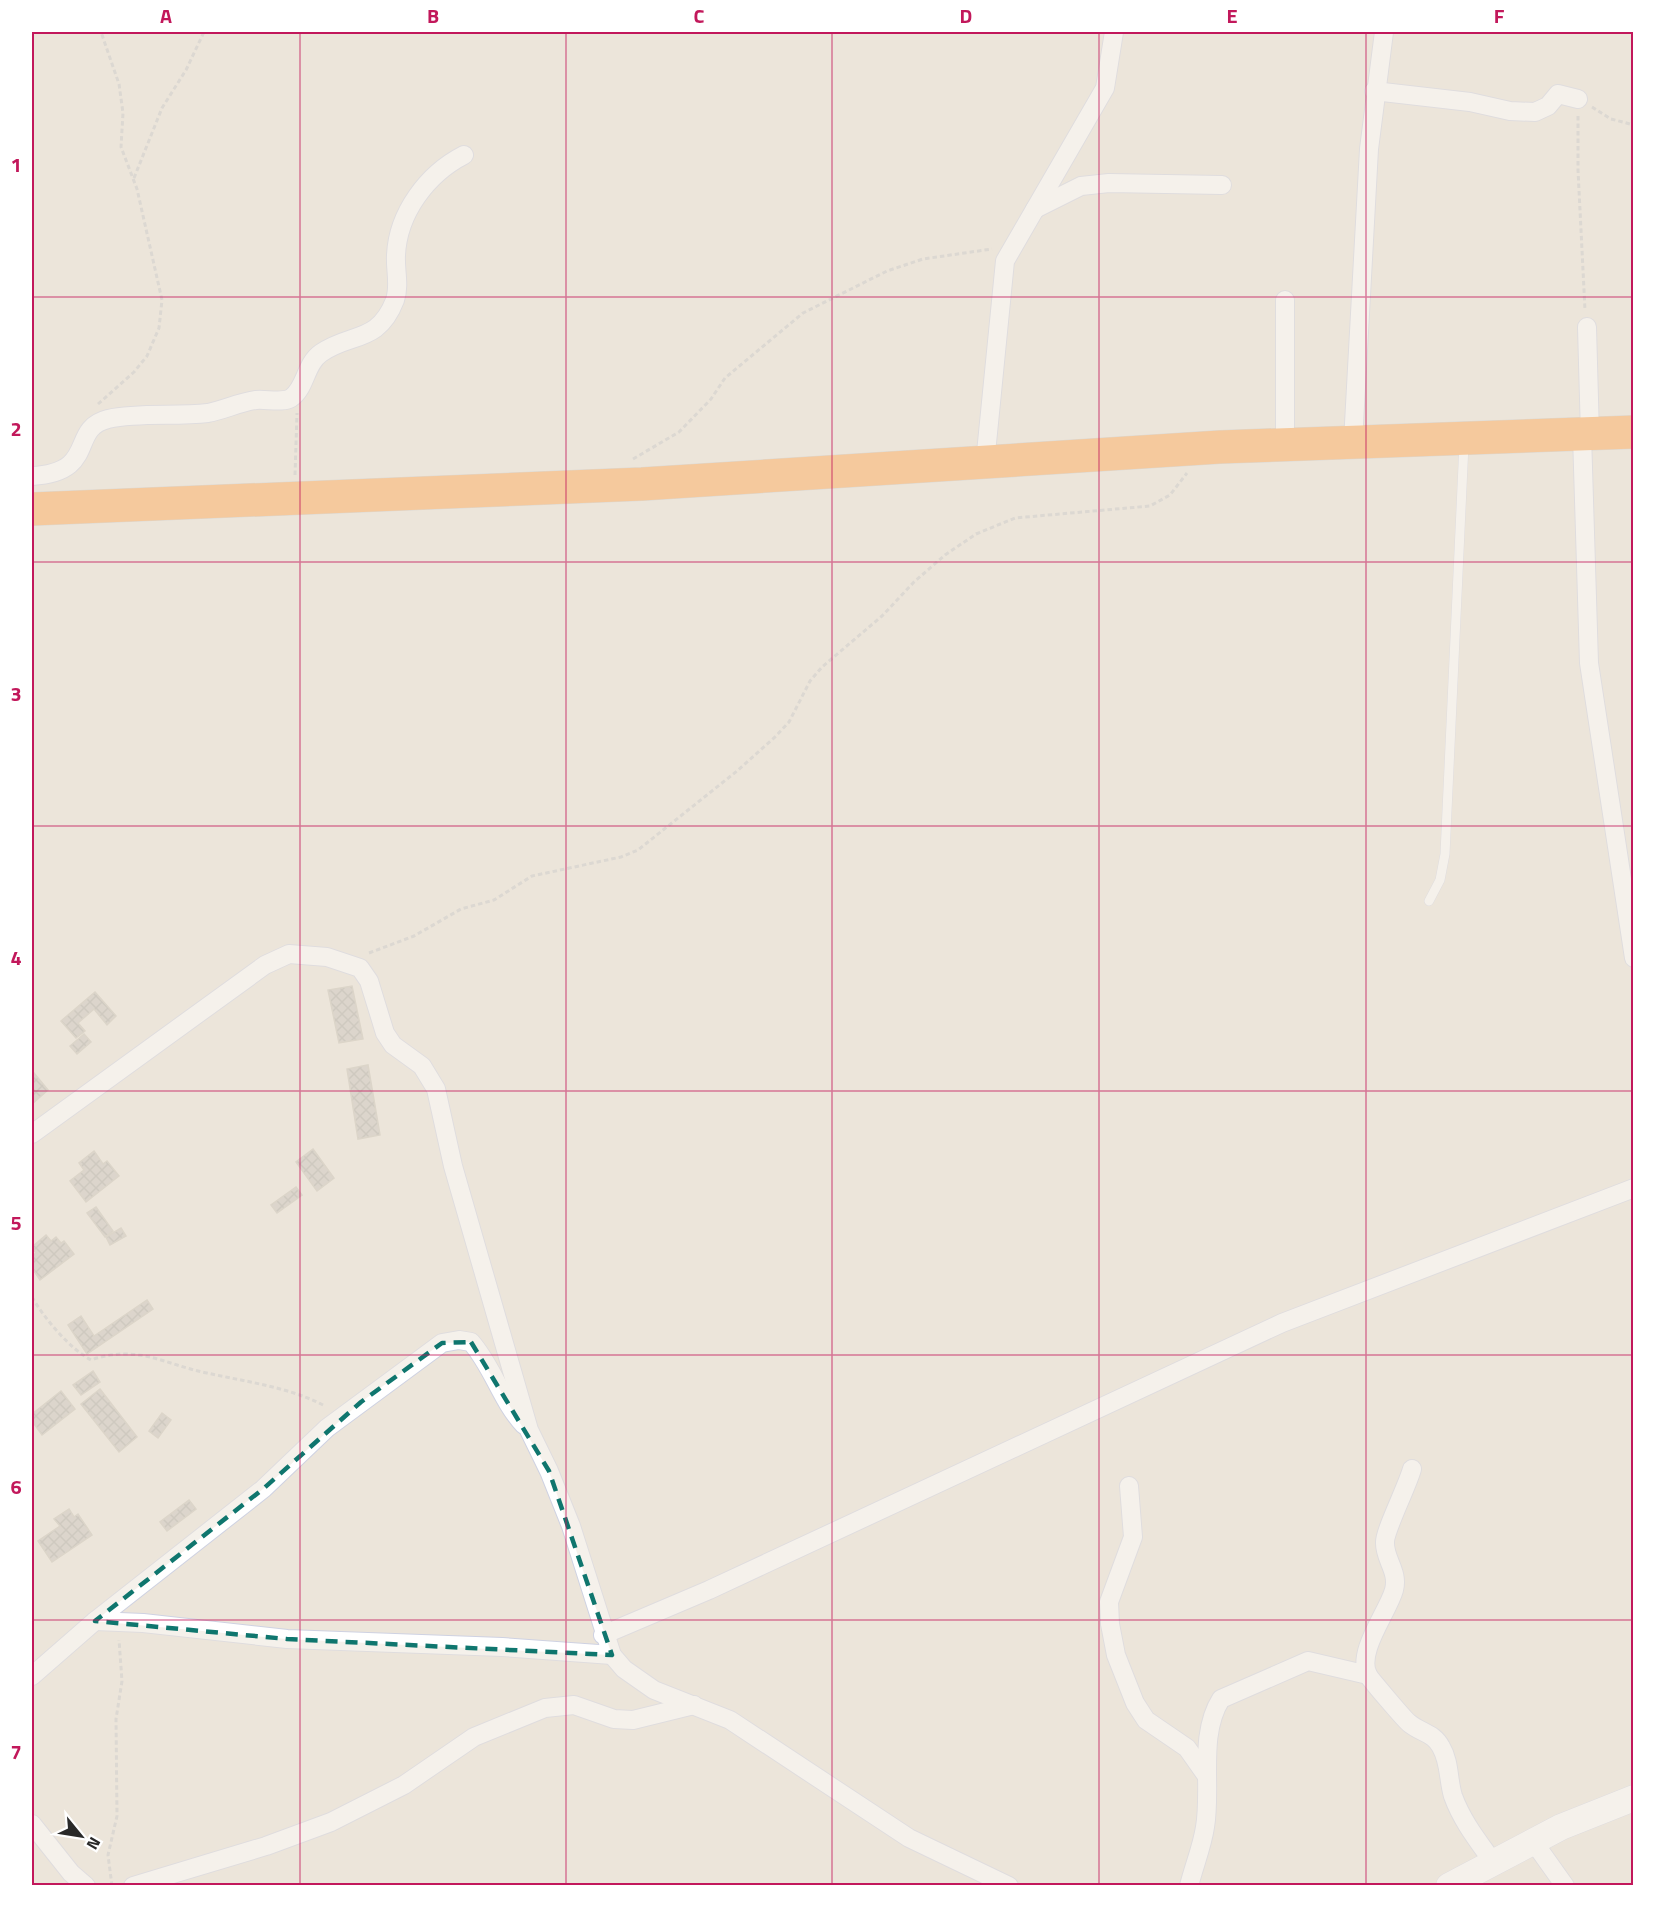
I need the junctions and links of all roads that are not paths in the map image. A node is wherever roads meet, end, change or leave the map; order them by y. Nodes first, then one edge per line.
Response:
1 (1114, 32) edge
2 (1384, 32) edge
3 (1374, 91) junction
4 (1578, 99) road end
5 (464, 155) dead end
6 (1222, 185) dead end
7 (1031, 212) junction
8 (1285, 300) dead end
9 (1587, 327) road end
10 (1634, 432) edge
11 (1586, 435) junction
12 (1464, 439) junction
13 (1353, 442) junction
14 (1285, 444) junction
15 (985, 463) junction
16 (32, 476) edge
17 (32, 509) edge
18 (1428, 901) dead end
19 (1634, 958) edge
20 (32, 1134) edge
21 (1634, 1188) edge
22 (529, 1430) junction
23 (1412, 1469) dead end
24 (1130, 1486) dead end
25 (103, 1621) junction
26 (603, 1635) junction
27 (612, 1655) junction
28 (1368, 1675) junction
29 (32, 1676) edge
30 (694, 1705) junction
31 (1206, 1776) junction
32 (1634, 1798) edge
33 (32, 1824) edge
34 (1533, 1841) junction
35 (1493, 1862) junction
36 (86, 1886) edge
37 (133, 1886) edge
38 (1009, 1886) edge
39 (1189, 1886) edge
40 (1449, 1886) edge
41 (1565, 1886) edge

1 - 7 street
2 - 3 street
3 - 4 street
3 - 13 street
5 - 16 street
6 - 7 street
7 - 15 street
8 - 14 street
9 - 11 street
10 - 11 highway
11 - 12 highway
11 - 19 street
12 - 13 highway
12 - 18 lane
13 - 14 highway
14 - 15 highway
15 - 17 highway
20 - 22 street
21 - 26 street
22 - 25 street
22 - 26 street
23 - 28 street
24 - 31 street
25 - 27 street
25 - 29 street
26 - 27 street
27 - 30 street
28 - 31 street
28 - 35 street
30 - 37 street
30 - 38 street
31 - 39 street
32 - 34 main road
33 - 36 street
34 - 35 main road
34 - 41 street
35 - 40 main road

